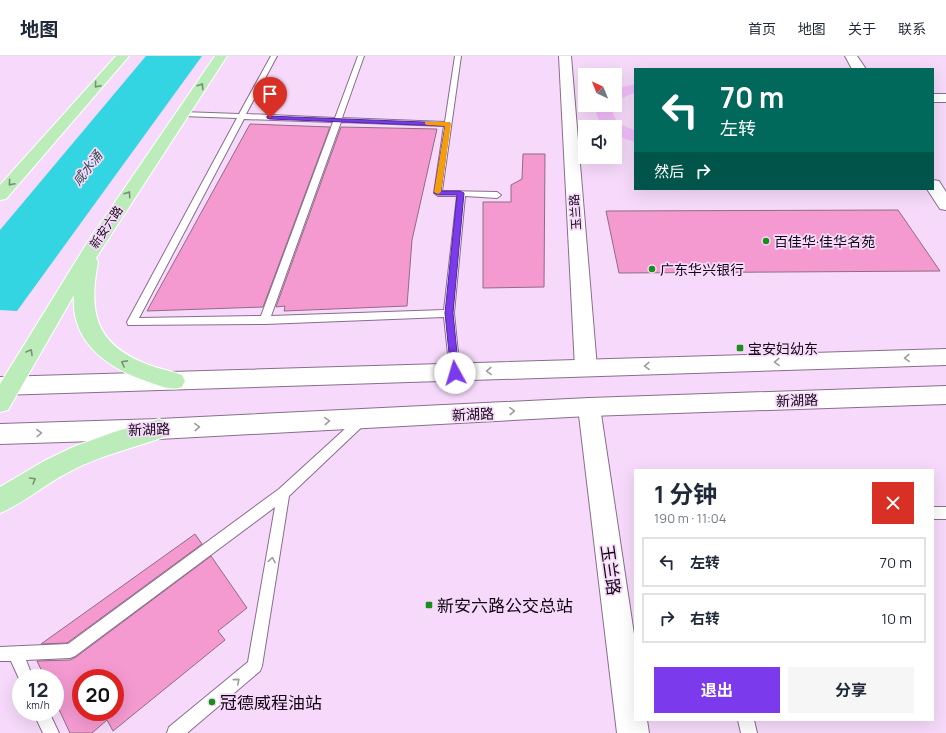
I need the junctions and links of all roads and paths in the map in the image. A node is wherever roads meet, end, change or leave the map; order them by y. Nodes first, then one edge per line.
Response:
1 (123, 56) edge
2 (221, 56) edge
3 (274, 56) edge
4 (361, 56) edge
5 (458, 56) edge
6 (565, 56) edge
7 (850, 56) edge
8 (858, 68) edge
9 (934, 98) edge
10 (946, 98) edge
11 (182, 114) junction
12 (242, 116) junction
13 (338, 120) junction
14 (448, 124) junction
15 (934, 187) edge
16 (460, 193) junction
17 (0, 195) edge
18 (497, 195) dead end
19 (946, 205) edge
20 (92, 247) junction
21 (449, 313) junction
22 (265, 320) junction
23 (946, 357) edge
24 (586, 368) junction
25 (455, 373) junction
26 (174, 381) junction
27 (3, 391) edge
28 (946, 396) edge
29 (589, 407) junction
30 (362, 420) junction
31 (159, 429) junction
32 (0, 434) edge
33 (283, 493) junction
34 (0, 501) edge
35 (934, 513) edge
36 (946, 513) edge
37 (7, 653) edge
38 (19, 669) edge
39 (45, 721) edge
40 (746, 721) edge
41 (51, 733) edge
42 (175, 733) edge
43 (633, 733) edge
44 (749, 733) edge

1 -> 17 main road
11 -> 2 main road, 新安六路
3 - 12 lane
4 - 13 lane
5 - 14 lane
6 - 24 main road, 玉兰路
7 - 8 main road
9 - 10 main road
11 - 12 lane
20 -> 11 main road, 新安六路
12 - 13 lane
12 - 22 lane
13 - 14 lane
13 - 22 lane
14 - 16 lane
15 - 19 main road
16 - 18 lane
16 - 21 lane
26 -> 20 main road
27 -> 20 main road, 新安六路
21 - 22 lane
21 - 25 lane
23 -> 24 main road
24 -> 25 main road
25 - 26 main road
26 - 27 main road
28 - 29 main road, 新湖路
30 -> 29 main road, 新湖路
29 - 43 main road, 玉兰路
31 -> 30 main road, 新湖路
30 - 33 lane
32 -> 31 main road, 新湖路
34 -> 31 main road
33 - 37 lane
42 -> 33 lane
35 - 36 lane
37 - 38 lane
39 - 41 lane
40 - 44 lane

